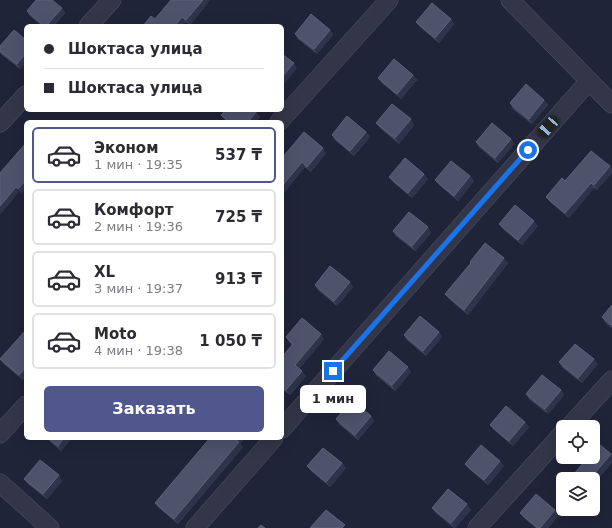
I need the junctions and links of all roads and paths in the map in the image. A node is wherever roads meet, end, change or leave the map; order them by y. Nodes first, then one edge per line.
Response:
1 (112, 0) edge
2 (389, 0) edge
3 (510, 0) edge
4 (90, 24) edge
5 (590, 80) junction
6 (24, 97) edge
7 (612, 104) edge
8 (281, 120) edge
9 (0, 124) edge
10 (612, 380) edge
11 (24, 407) edge
12 (575, 420) edge
13 (284, 427) edge
14 (0, 434) edge
15 (272, 440) edge
16 (556, 441) edge
17 (0, 483) edge
18 (50, 528) edge
19 (195, 528) edge
20 (476, 528) edge

1 - 4 street
2 - 8 street
3 - 5 street
5 - 7 street
5 - 13 street
6 - 9 street
10 - 12 street
11 - 14 street
15 - 19 street
16 - 20 street
17 - 18 street

